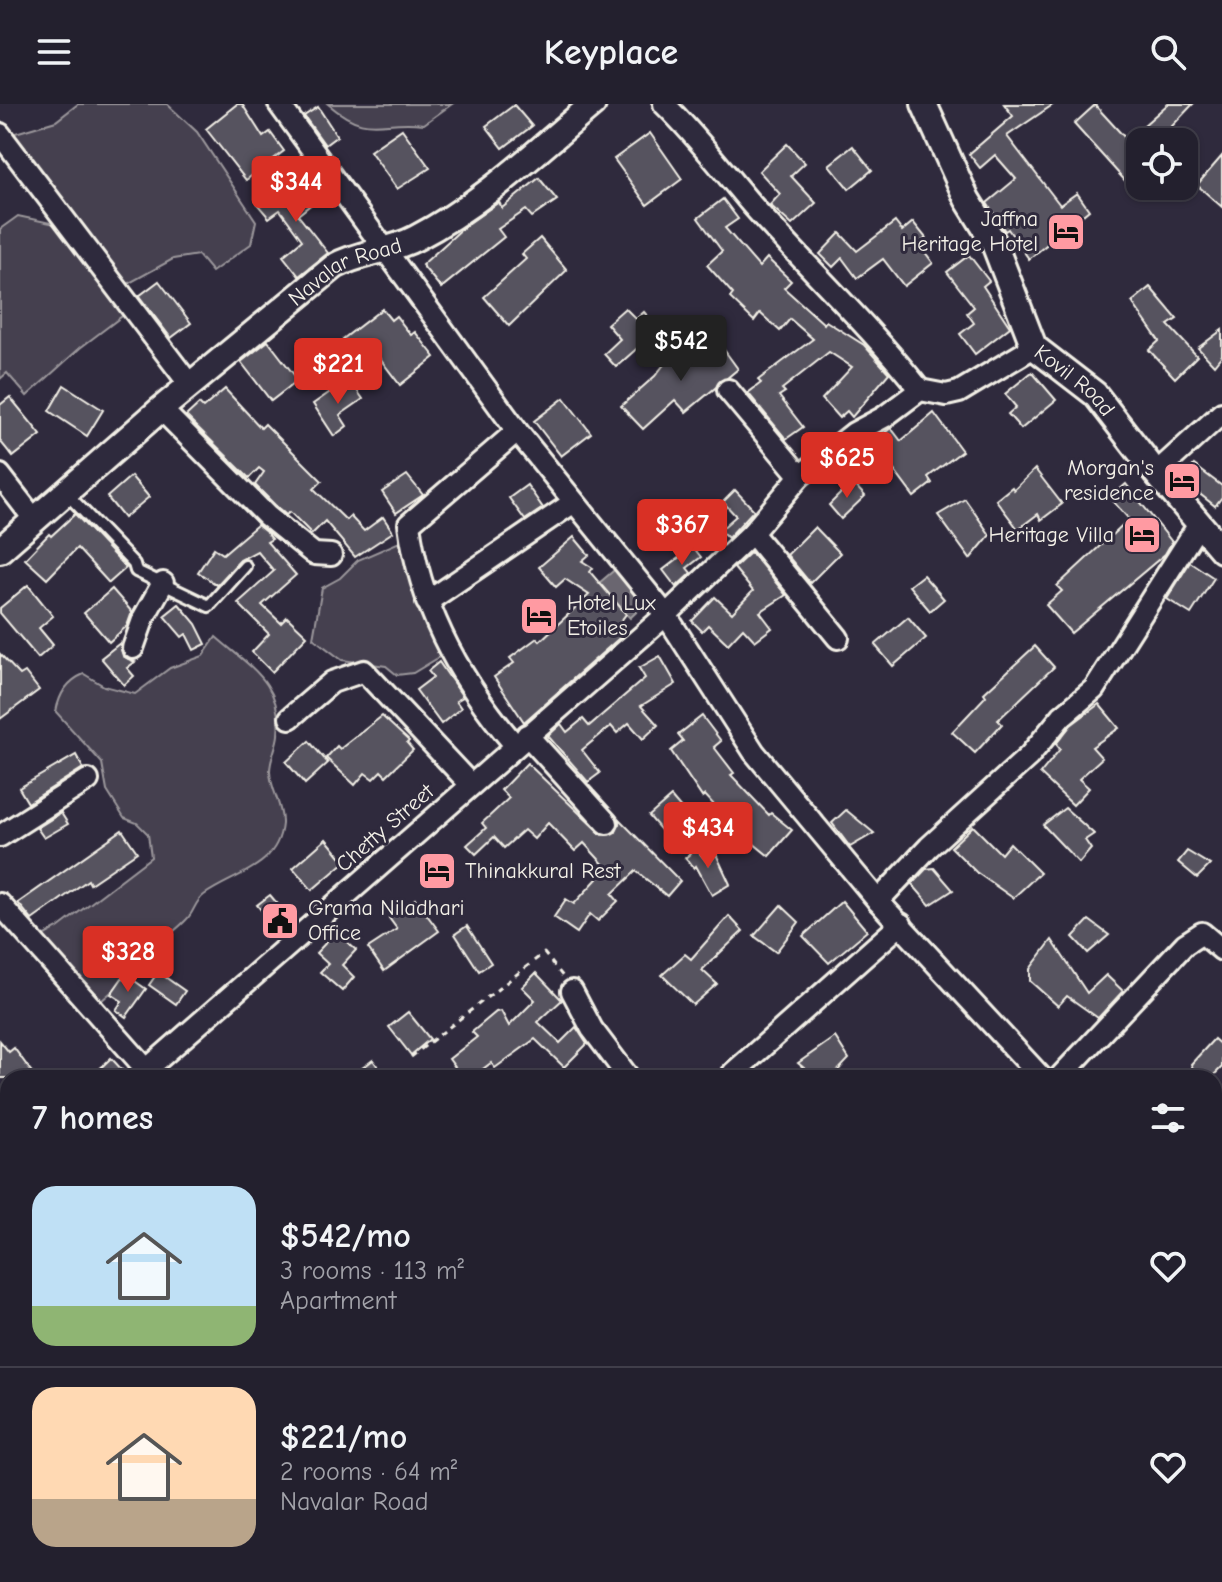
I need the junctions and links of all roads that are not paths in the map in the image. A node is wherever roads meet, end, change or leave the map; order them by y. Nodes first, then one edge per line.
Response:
1 (279, 104) edge
2 (593, 104) edge
3 (664, 104) edge
4 (924, 104) edge
5 (0, 134) edge
6 (387, 251) junction
7 (1034, 347) junction
8 (190, 385) junction
9 (728, 390) dead end
10 (920, 390) junction
11 (161, 409) junction
12 (1222, 413) edge
13 (517, 431) junction
14 (1156, 473) junction
15 (0, 475) edge
16 (800, 476) junction
17 (66, 492) junction
18 (574, 502) junction
19 (34, 519) junction
20 (1199, 524) junction
21 (752, 533) junction
22 (0, 550) edge
23 (1222, 550) edge
24 (331, 555) dead end
25 (245, 566) dead end
26 (163, 583) junction
27 (427, 602) junction
28 (666, 615) junction
29 (838, 638) dead end
30 (133, 648) dead end
31 (290, 718) dead end
32 (521, 740) junction
33 (88, 780) dead end
34 (471, 785) junction
35 (607, 823) dead end
36 (0, 836) edge
37 (878, 901) junction
38 (0, 904) edge
39 (901, 924) junction
40 (1222, 950) edge
41 (572, 991) road end
42 (142, 1070) edge
43 (152, 1070) edge
44 (623, 1070) edge
45 (736, 1070) edge
46 (1035, 1070) edge
47 (1067, 1070) edge

1 - 6 street
2 - 6 street, Navalar Road
3 - 10 street
4 - 7 street, Kovil Road
5 - 8 street
6 - 8 street, Navalar Road
6 - 13 street
7 - 10 street
7 - 14 street, Kovil Road
8 - 11 street, Navalar Road
9 - 16 street
10 - 16 street, Chetty Street
11 - 17 street, Navalar Road
11 - 24 street
12 - 14 street
13 - 18 street
13 - 27 street
14 - 20 street, Kovil Road
15 - 19 street
16 - 21 street, Chetty Street
17 - 19 street, Navalar Road
17 - 26 lane
18 - 27 street
18 - 28 street
19 - 22 street, Navalar Road
20 - 23 street, Kovil Road
20 - 37 street
21 - 28 street, Chetty Street
21 - 29 street
25 - 26 lane
26 - 30 street
27 - 32 street
28 - 32 street, Chetty Street
28 - 37 street
31 - 34 street
32 - 34 street, Chetty Street
32 - 35 street
33 - 36 street
34 - 43 street, Chetty Street
37 - 39 street
38 - 42 street
39 - 45 street
39 - 46 street
40 - 47 street
41 - 44 street

